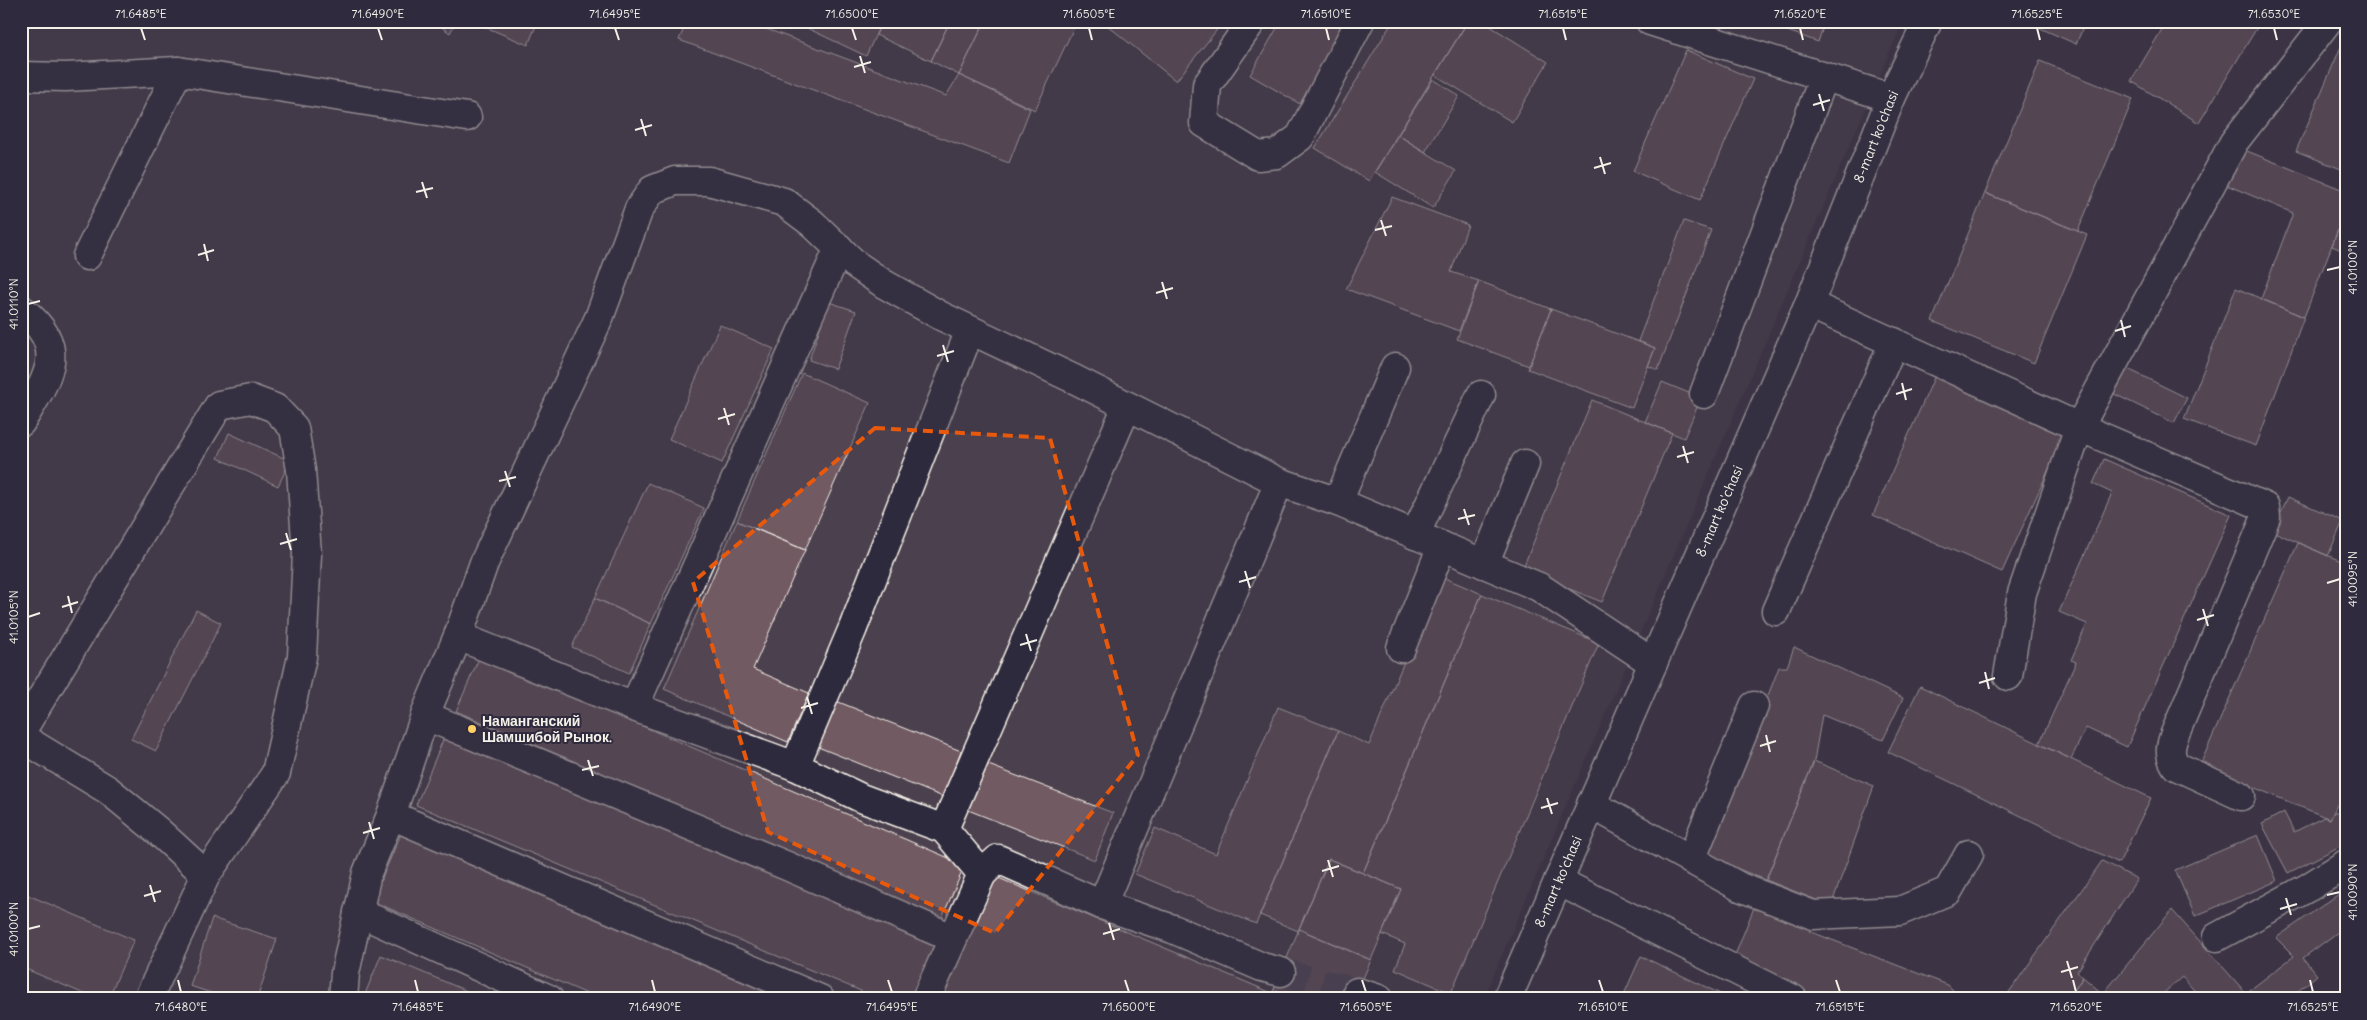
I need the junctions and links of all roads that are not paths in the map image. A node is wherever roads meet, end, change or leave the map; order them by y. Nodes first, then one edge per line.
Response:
1 (1252, 21) edge
2 (1360, 21) edge
3 (1650, 21) edge
4 (1928, 21) edge
5 (2328, 21) edge
6 (178, 71) junction
7 (21, 76) edge
8 (1824, 76) junction
9 (1891, 98) junction
10 (467, 117) dead end
11 (839, 248) junction
12 (87, 256) dead end
13 (1809, 304) junction
14 (21, 309) edge
15 (970, 330) junction
16 (1894, 342) junction
17 (1395, 367) dead end
18 (1704, 394) dead end
19 (1482, 395) dead end
20 (1127, 406) junction
21 (21, 422) edge
22 (2079, 428) junction
23 (1525, 464) dead end
24 (1278, 482) junction
25 (1338, 502) junction
26 (1415, 535) junction
27 (1442, 546) junction
28 (1484, 564) junction
29 (1776, 612) dead end
30 (458, 636) junction
31 (1401, 648) dead end
32 (1653, 663) junction
33 (2008, 676) dead end
34 (1754, 706) dead end
35 (634, 707) junction
36 (426, 716) junction
37 (21, 732) edge
38 (21, 737) edge
39 (795, 766) junction
40 (2241, 796) dead end
41 (1591, 804) junction
42 (391, 815) junction
43 (944, 829) junction
44 (1969, 854) dead end
45 (1691, 860) junction
46 (2346, 864) edge
47 (982, 874) junction
48 (206, 875) junction
49 (1558, 881) junction
50 (1102, 905) junction
51 (358, 912) junction
52 (2217, 937) dead end
53 (952, 938) junction
54 (1281, 972) tunnel mouth
55 (148, 999) edge
56 (343, 999) edge
57 (549, 999) edge
58 (820, 999) edge
59 (926, 999) edge
60 (1507, 999) edge
61 (1793, 999) edge

1 - 2 street
3 - 8 street
4 - 9 street, 8-mart ko'chasi
5 - 22 street
6 - 7 street
6 - 10 street
6 - 12 street
8 - 9 street
8 - 18 street
9 - 13 street, 8-mart ko'chasi
11 - 15 street
11 - 30 street
11 - 35 street
13 - 16 street
13 - 32 street, 8-mart ko'chasi
14 - 21 street
15 - 20 street
15 - 39 street
16 - 22 street
16 - 29 street
17 - 25 street
19 - 26 street
20 - 24 street
20 - 43 street
22 - 33 street
22 - 40 street
23 - 28 street
24 - 25 street
24 - 50 street
25 - 26 street
26 - 27 street
27 - 28 street
27 - 31 street
28 - 32 street
30 - 35 street
30 - 36 street
32 - 41 street, 8-mart ko'chasi
34 - 45 street
35 - 39 street
36 - 42 street
36 - 53 street
37 - 48 street
38 - 48 street
39 - 43 street
41 - 45 street
41 - 49 street, 8-mart ko'chasi
42 - 51 street
42 - 58 street
43 - 47 street
44 - 45 street
46 - 52 street
47 - 50 street
47 - 53 street
48 - 55 street
49 - 60 street, 8-mart ko'chasi
49 - 61 street
50 - 54 street
51 - 56 street
51 - 57 street
53 - 59 street

